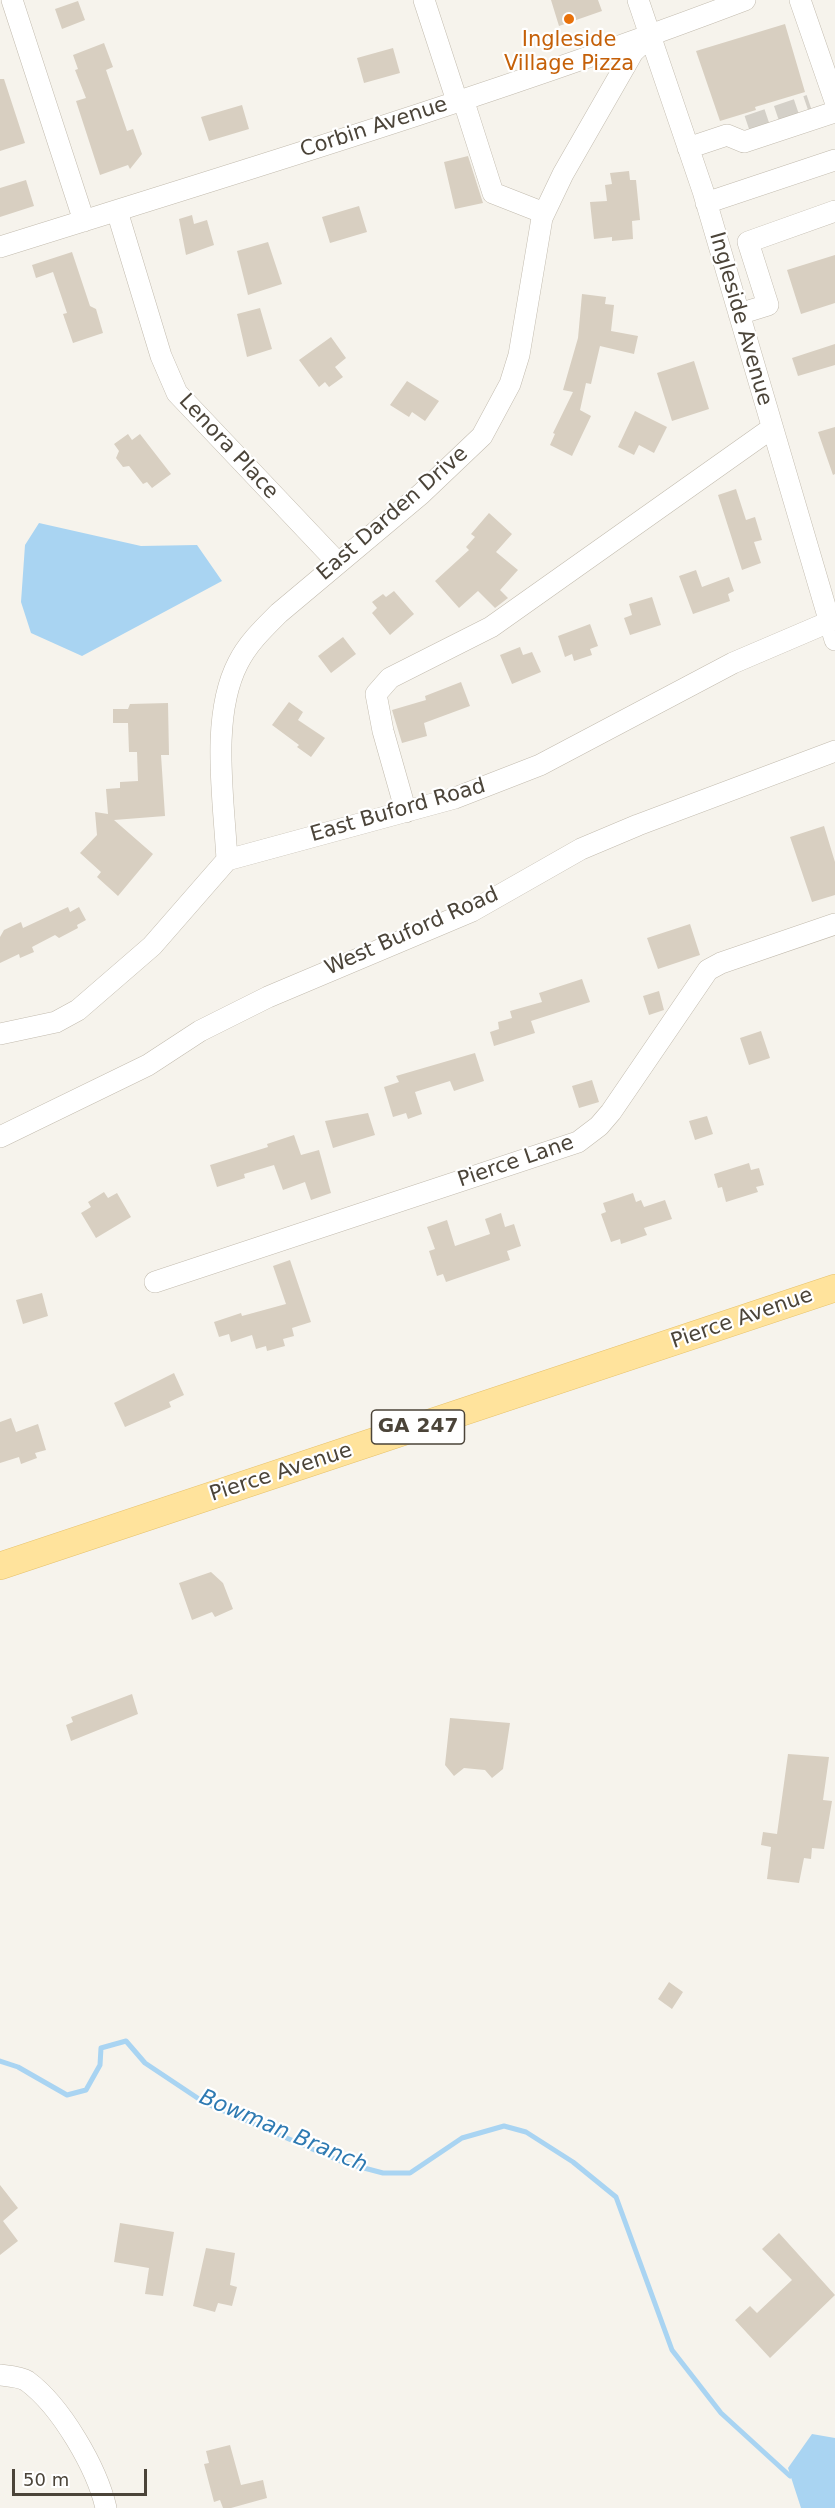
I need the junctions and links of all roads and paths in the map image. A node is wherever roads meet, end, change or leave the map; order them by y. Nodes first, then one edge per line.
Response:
1 (12, 0) edge
2 (424, 0) edge
3 (638, 0) edge
4 (745, 0) edge
5 (800, 0) edge
6 (650, 36) junction
7 (460, 100) junction
8 (835, 103) edge
9 (810, 105) tunnel mouth
10 (748, 126) tunnel mouth
11 (727, 135) junction
12 (688, 148) junction
13 (835, 160) edge
14 (706, 203) junction
15 (117, 211) junction
16 (835, 212) edge
17 (544, 213) junction
18 (84, 221) junction
19 (748, 242) junction
20 (0, 247) edge
21 (720, 251) junction
22 (739, 314) junction
23 (772, 428) junction
24 (337, 562) junction
25 (832, 631) edge
26 (835, 751) edge
27 (406, 812) junction
28 (227, 860) junction
29 (835, 924) edge
30 (0, 1034) edge
31 (0, 1137) edge
32 (154, 1282) dead end
33 (835, 1288) edge
34 (0, 1566) edge
35 (0, 2375) edge
36 (106, 2508) edge

1 - 18 street
2 - 7 street
3 - 6 street, Ingleside Avenue
4 - 6 street, Corbin Avenue
5 - 8 street
6 - 7 street, Corbin Avenue
6 - 12 street, Ingleside Avenue
6 - 17 street, East Darden Drive
7 - 15 street, Corbin Avenue
7 - 17 street
8 - 9 street
8 - 11 street
10 - 11 street
11 - 12 street
12 - 14 street, Ingleside Avenue
13 - 14 street
14 - 21 street, Ingleside Avenue
15 - 18 street, Corbin Avenue
15 - 24 street, Lenora Place
16 - 19 street
17 - 24 street, East Darden Drive
18 - 20 street, Corbin Avenue
19 - 21 street
19 - 22 street
21 - 22 street, Ingleside Avenue
22 - 23 street, Ingleside Avenue
23 - 25 street, Ingleside Avenue
23 - 27 street
24 - 28 street, East Darden Drive
25 - 27 street, East Buford Road
26 - 31 street, West Buford Road
27 - 28 street, East Buford Road
28 - 30 street
29 - 32 street, Pierce Lane
33 - 34 main road, Pierce Avenue / GA 247
35 - 36 street

